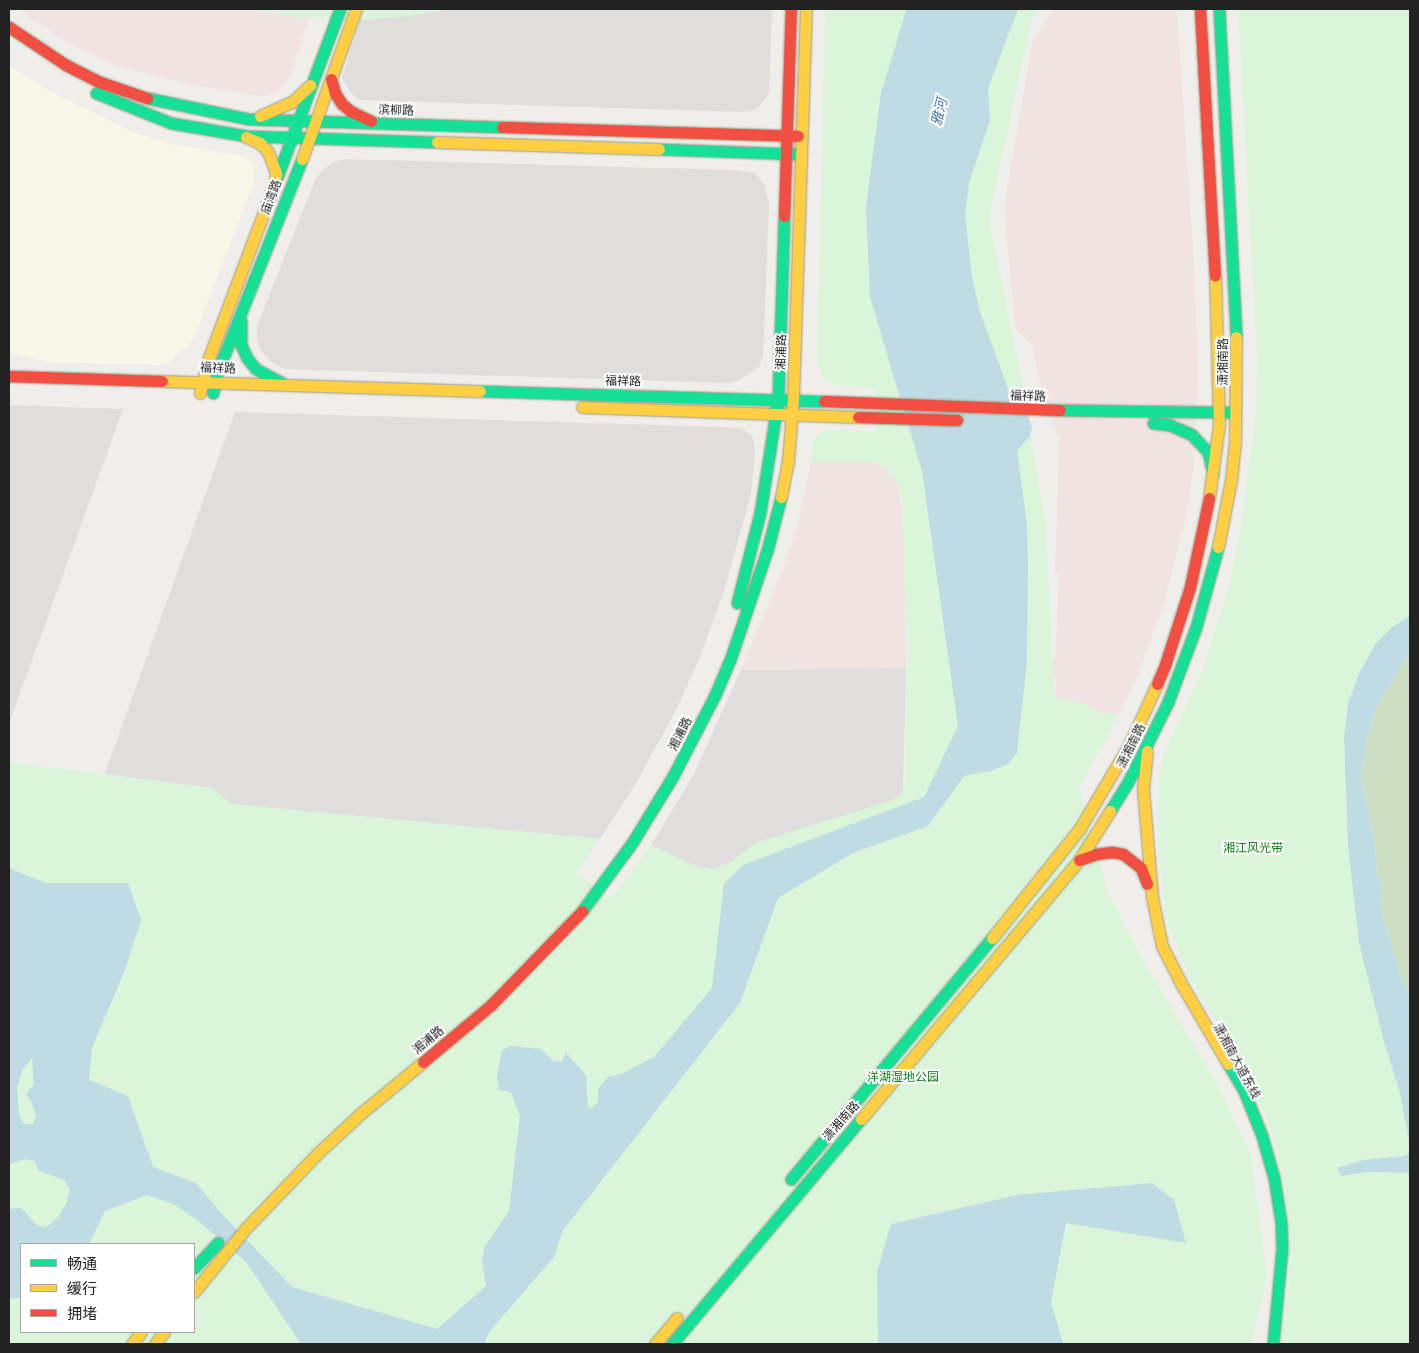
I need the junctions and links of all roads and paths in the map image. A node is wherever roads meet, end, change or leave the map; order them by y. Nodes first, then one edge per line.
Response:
1 (340, 9) edge
2 (356, 9) edge
3 (791, 9) edge
4 (806, 9) edge
5 (1200, 9) edge
6 (1219, 9) edge
7 (9, 27) edge
8 (42, 64) dead end
9 (316, 76) junction
10 (331, 79) junction
11 (788, 89) junction
12 (243, 118) junction
13 (299, 120) junction
14 (317, 121) junction
15 (377, 123) junction
16 (745, 134) junction
17 (240, 135) junction
18 (787, 136) junction
19 (802, 136) junction
20 (293, 138) junction
21 (310, 138) junction
22 (357, 140) junction
23 (744, 152) junction
24 (786, 154) junction
25 (801, 154) junction
26 (291, 184) junction
27 (275, 185) junction
28 (785, 205) junction
29 (244, 304) junction
30 (218, 333) junction
31 (780, 356) junction
32 (794, 356) junction
33 (1219, 372) junction
34 (9, 376) edge
35 (159, 380) junction
36 (201, 382) junction
37 (214, 382) junction
38 (288, 385) junction
39 (9, 388) edge
40 (200, 394) junction
41 (213, 394) junction
42 (241, 396) dead end
43 (738, 397) junction
44 (778, 399) junction
45 (793, 399) junction
46 (844, 402) junction
47 (570, 406) dead end
48 (737, 410) junction
49 (776, 412) junction
50 (1178, 412) junction
51 (1219, 412) junction
52 (1236, 412) junction
53 (792, 414) junction
54 (838, 416) junction
55 (972, 420) dead end
56 (1209, 424) junction
57 (1236, 425) junction
58 (771, 450) junction
59 (788, 461) junction
60 (1213, 479) junction
61 (720, 653) dead end
62 (1150, 739) junction
63 (677, 742) dead end
64 (1079, 860) junction
65 (588, 883) dead end
66 (565, 911) dead end
67 (405, 1061) dead end
68 (376, 1085) dead end
69 (293, 1162) dead end
70 (784, 1188) dead end
71 (226, 1232) dead end
72 (195, 1267) edge
73 (195, 1291) edge
74 (686, 1308) dead end
75 (140, 1333) edge
76 (163, 1333) edge
77 (132, 1344) edge
78 (155, 1344) edge
79 (655, 1344) edge
80 (672, 1344) edge
81 (1268, 1344) edge
82 (1272, 1344) edge

1 - 9 main road, 庙湾路
2 - 10 main road, 庙湾路
3 - 11 main road, 湘浦路
4 - 19 main road, 湘浦路
5 - 33 main road, 潇湘南路
6 - 52 main road, 潇湘南路
7 - 12 main road, 滨柳路
8 - 17 main road
9 - 12 main road
9 - 13 main road, 庙湾路
10 - 14 main road, 庙湾路
10 - 15 main road
11 - 16 main road
11 - 18 main road, 湘浦路
12 - 13 main road, 滨柳路
13 - 14 main road, 滨柳路
13 - 20 main road, 庙湾路
14 - 15 main road, 滨柳路
14 - 21 main road, 庙湾路
15 - 16 main road, 滨柳路
16 - 18 main road, 滨柳路
17 - 20 main road
17 - 27 main road
18 - 19 main road, 滨柳路
18 - 24 main road, 湘浦路
19 - 25 main road, 湘浦路
20 - 21 main road
20 - 27 main road, 庙湾路
21 - 22 main road
21 - 26 main road, 庙湾路
22 - 23 main road
22 - 26 main road
23 - 24 main road
23 - 28 main road
24 - 25 main road
24 - 28 main road, 湘浦路
25 - 32 main road, 湘浦路
26 - 29 main road, 庙湾路
27 - 30 main road, 庙湾路
28 - 31 main road, 湘浦路
29 - 37 main road, 庙湾路
29 - 38 main road
30 - 35 main road
30 - 36 main road, 庙湾路
31 - 43 main road
31 - 44 main road, 湘浦路
32 - 45 main road, 湘浦路
32 - 46 main road
33 - 50 main road
33 - 51 main road, 潇湘南路
34 - 35 main road, 福祥路
35 - 36 main road, 福祥路
36 - 37 main road, 福祥路
36 - 40 main road, 庙湾路
37 - 38 main road, 福祥路
37 - 41 main road, 庙湾路
38 - 43 main road, 福祥路
39 - 40 main road
40 - 41 main road
41 - 42 main road
43 - 44 main road, 福祥路
44 - 45 main road, 福祥路
44 - 49 main road, 湘浦路
45 - 46 main road, 福祥路
45 - 53 main road, 湘浦路
46 - 50 main road, 福祥路
47 - 48 main road
48 - 49 main road
48 - 58 main road
49 - 53 main road
49 - 58 main road, 湘浦路
50 - 51 main road, 福祥路
51 - 52 main road, 福祥路
51 - 56 main road, 潇湘南路
52 - 57 main road, 潇湘南路
53 - 54 main road
53 - 59 main road, 湘浦路
54 - 55 main road
54 - 59 main road
56 - 57 main road
56 - 60 main road, 潇湘南路
56 - 60 main road
57 - 62 main road, 潇湘南路
58 - 61 main road, 湘浦路
59 - 73 main road, 湘浦路
60 - 70 main road, 潇湘南路
62 - 64 main road, 潇湘南路
62 - 82 main road, 潇湘南大道东线
63 - 65 main road, 湘浦路
64 - 80 main road, 潇湘南路
64 - 81 main road, 潇湘南大道东线
66 - 67 main road, 湘浦路
68 - 69 main road
71 - 72 main road
74 - 79 main road
75 - 77 main road
76 - 78 main road

